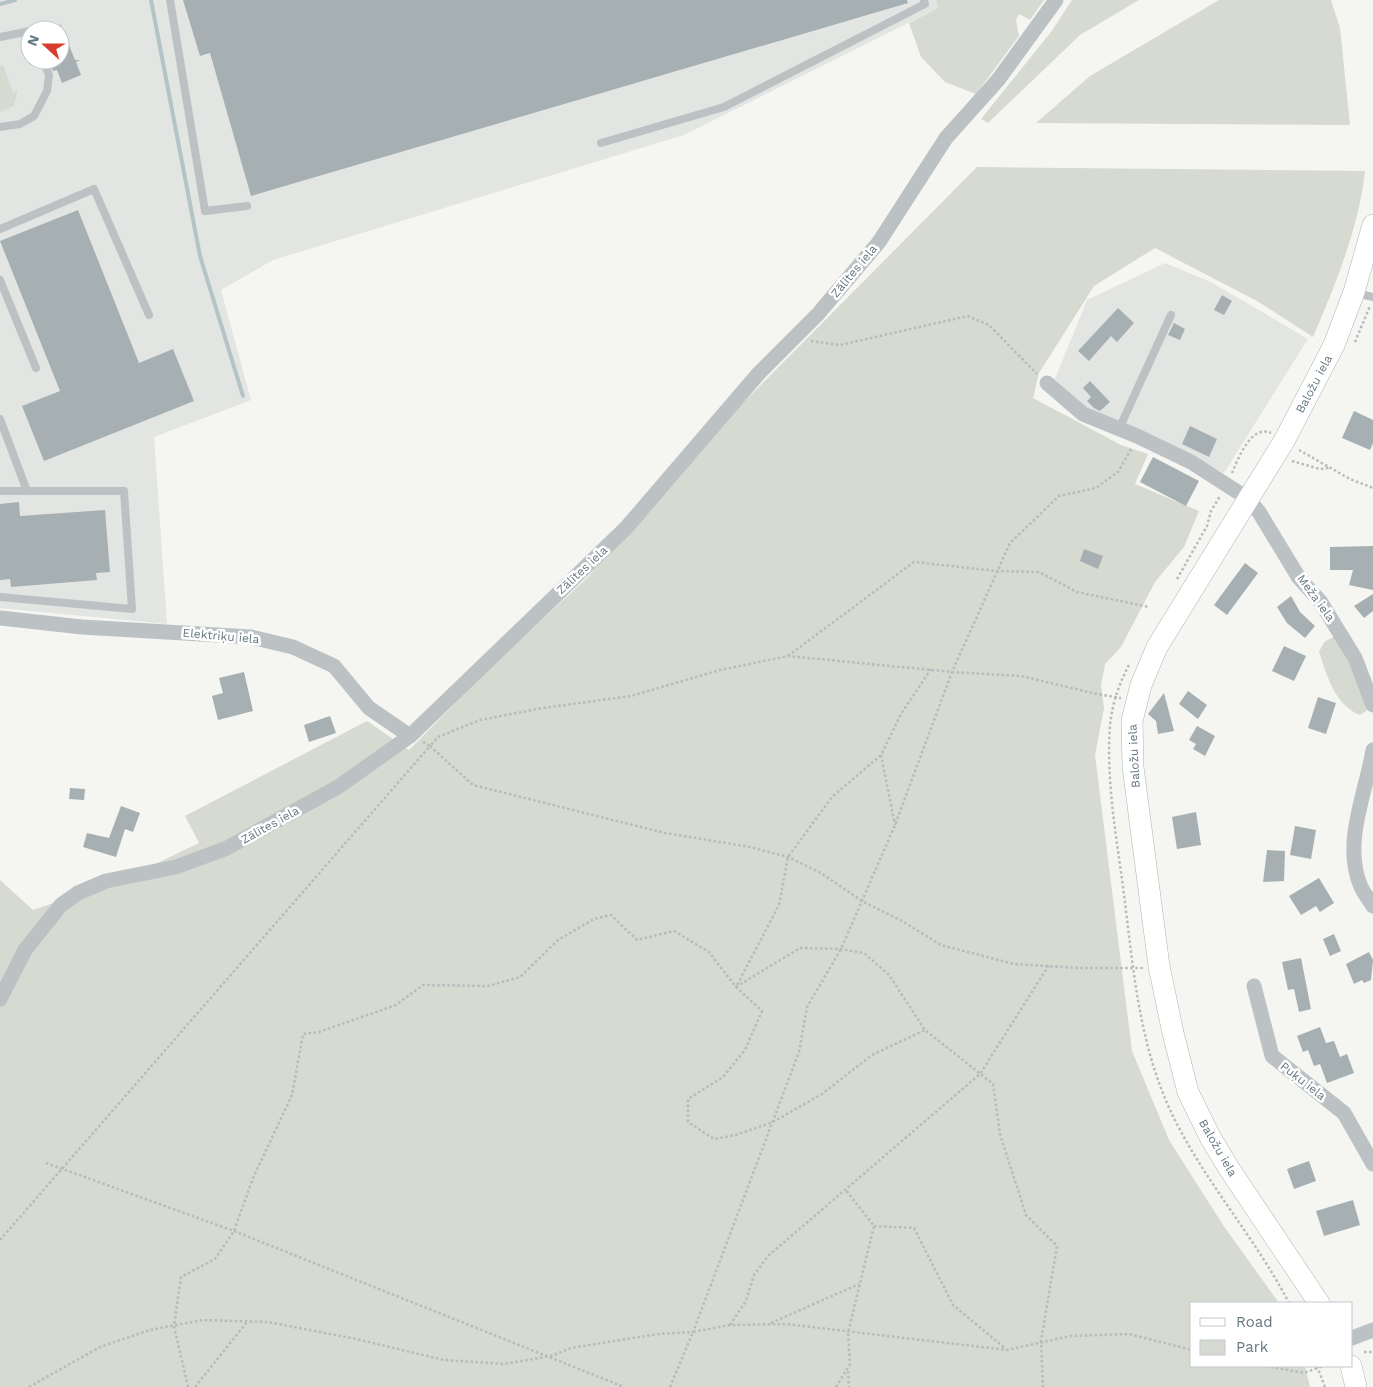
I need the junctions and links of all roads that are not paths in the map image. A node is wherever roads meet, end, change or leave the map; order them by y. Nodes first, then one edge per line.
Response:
1 (170, 0) edge
2 (924, 0) edge
3 (1056, 0) edge
4 (20, 33) edge
5 (0, 36) edge
6 (47, 70) edge
7 (0, 127) edge
8 (601, 143) dead end
9 (247, 206) dead end
10 (1373, 225) edge
11 (0, 229) edge
12 (0, 280) edge
13 (1364, 294) edge
14 (149, 315) dead end
15 (1171, 315) dead end
16 (36, 368) dead end
17 (1047, 383) road end
18 (0, 419) edge
19 (1119, 429) junction
20 (27, 491) junction
21 (0, 492) edge
22 (1247, 498) junction
23 (0, 597) edge
24 (0, 618) edge
25 (1373, 705) edge
26 (410, 736) junction
27 (1373, 750) edge
28 (1373, 906) edge
29 (1254, 986) dead end
30 (0, 999) edge
31 (1373, 1164) edge
32 (1318, 1302) edge
33 (1373, 1330) edge
34 (1353, 1338) edge
35 (1357, 1359) edge
36 (1356, 1387) edge

1 - 9 lane
2 - 8 lane
3 - 26 street, Zālītes iela
4 - 5 lane
6 - 7 lane
10 - 13 main road, Baložu iela
11 - 14 lane
12 - 16 lane
13 - 22 main road, Baložu iela
15 - 19 lane
17 - 19 street, Meža iela
18 - 20 lane
19 - 22 street, Meža iela
20 - 21 lane
20 - 23 lane
22 - 25 street, Meža iela
22 - 32 main road, Baložu iela
24 - 26 street, Elektriķu iela
26 - 30 street, Zālītes iela
27 - 28 street
29 - 31 street, Puķu iela
33 - 34 street
35 - 36 main road

